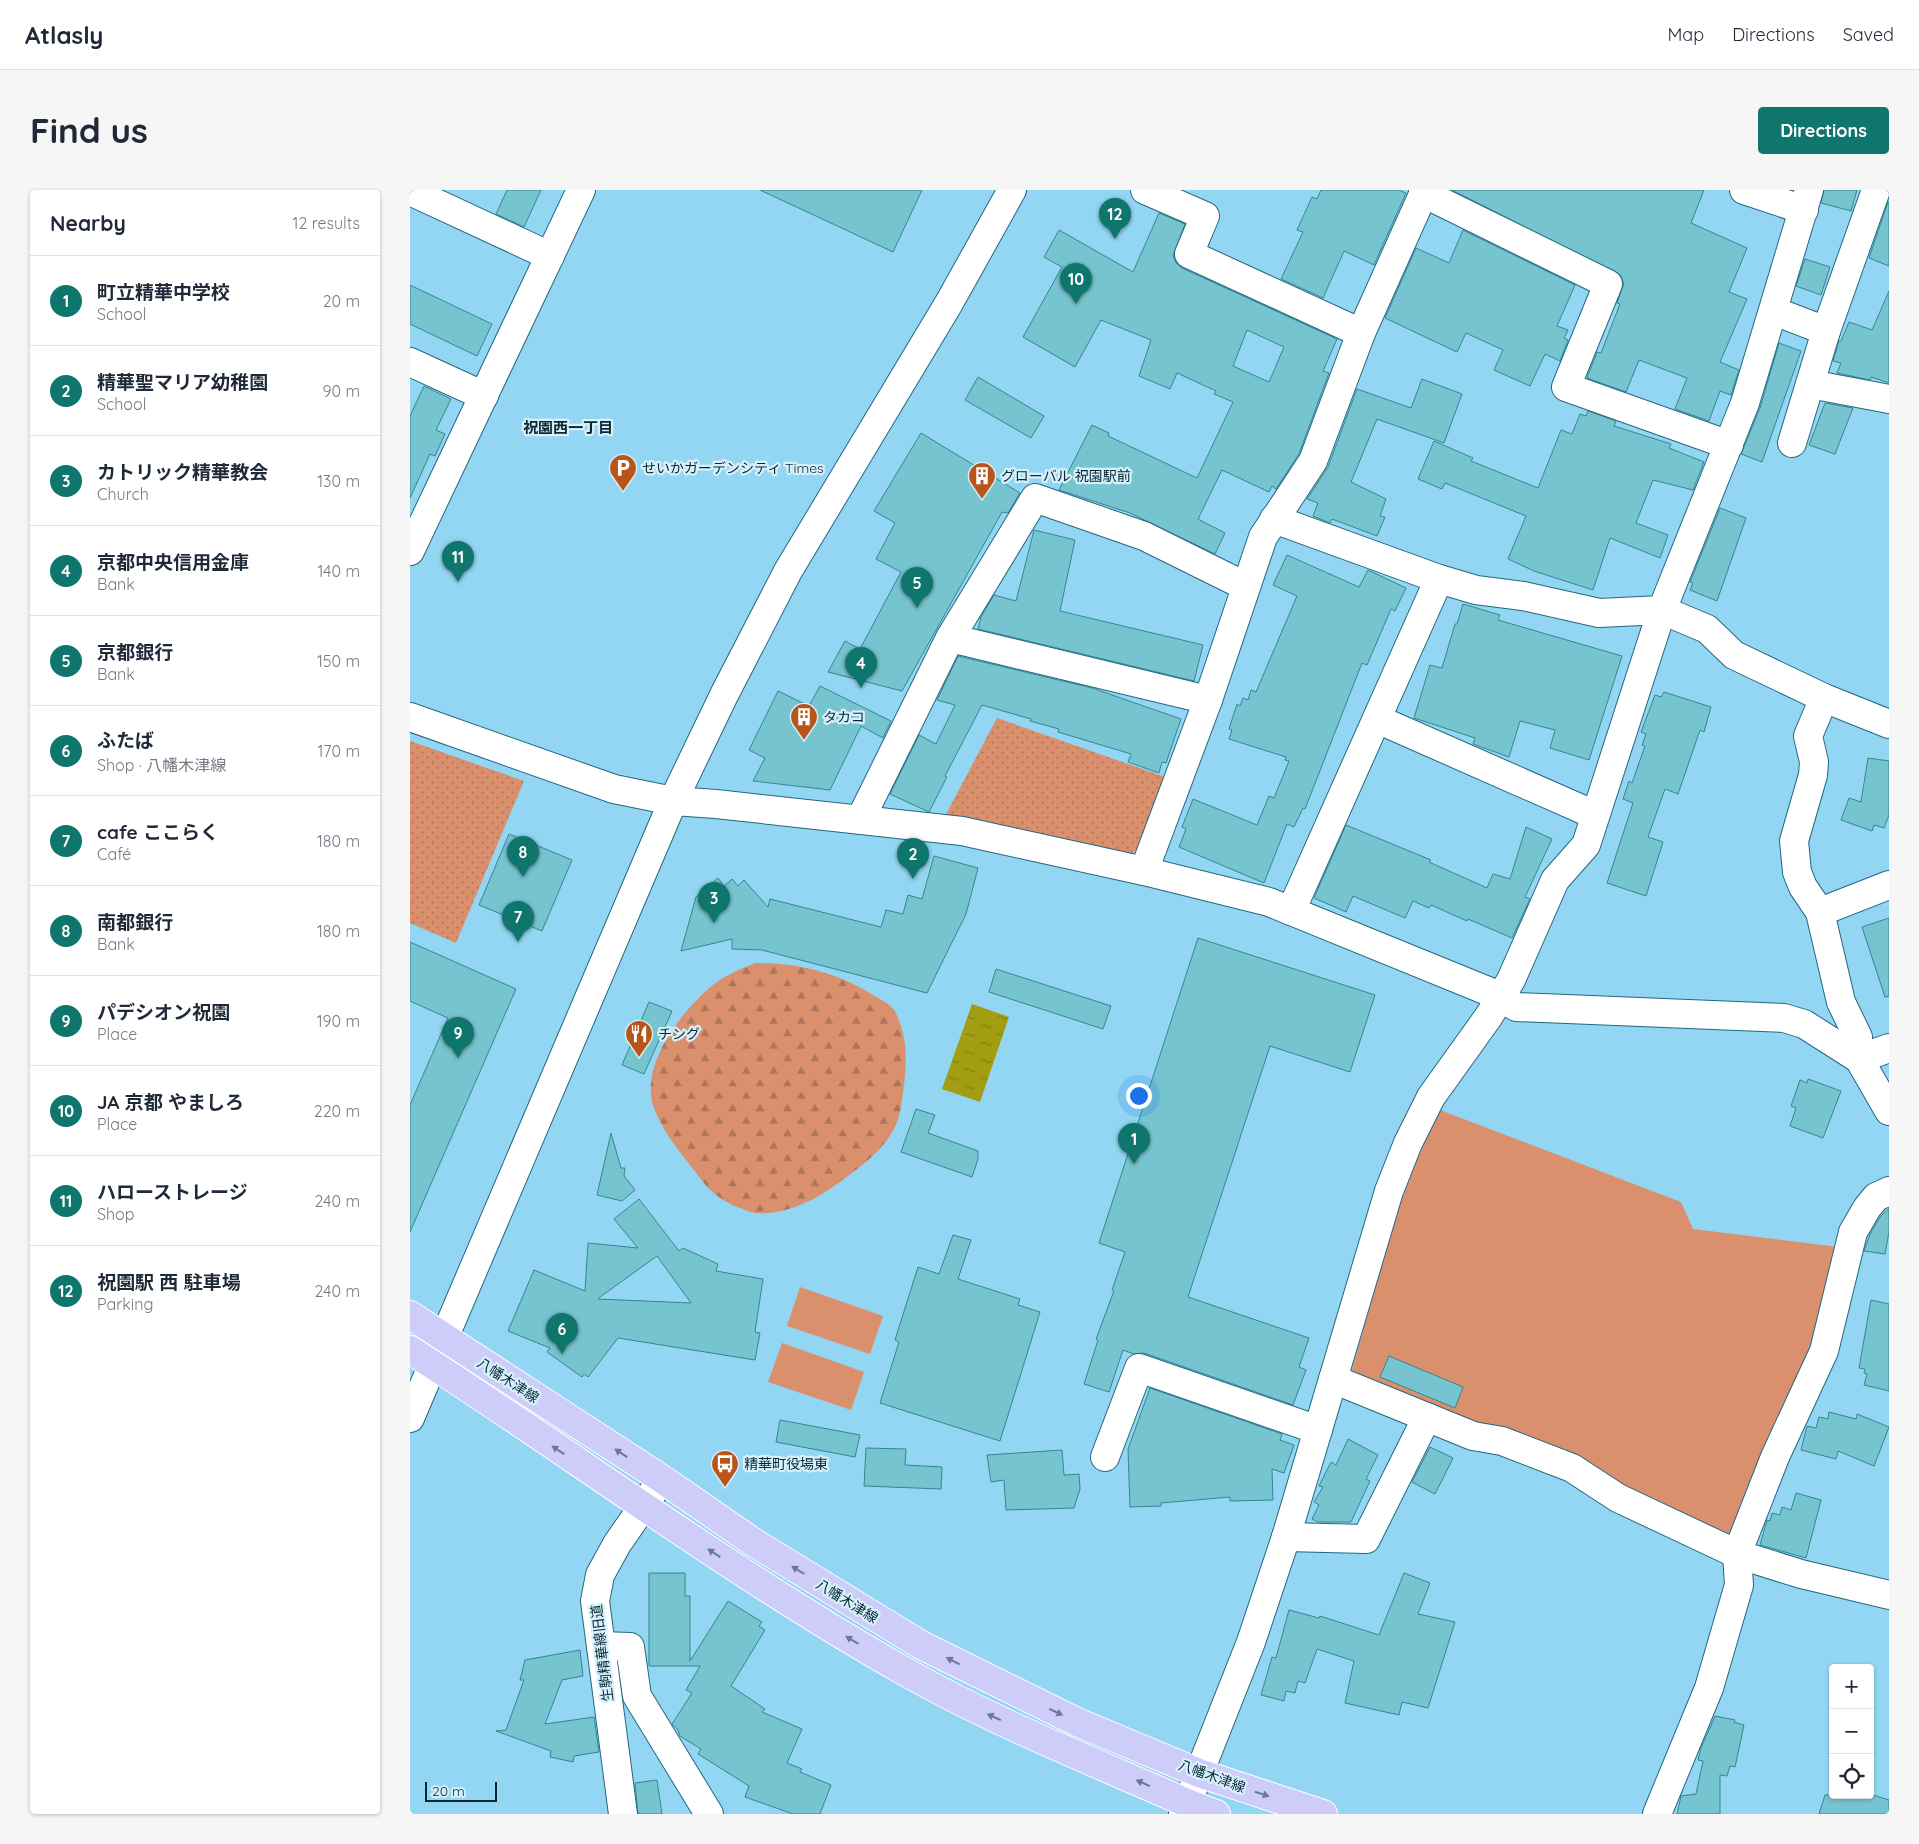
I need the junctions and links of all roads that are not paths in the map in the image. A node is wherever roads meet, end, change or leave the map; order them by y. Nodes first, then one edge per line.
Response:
1 (410, 190) edge
2 (581, 190) edge
3 (1012, 190) edge
4 (1145, 190) edge
5 (1744, 190) edge
6 (1876, 190) edge
7 (1424, 191) edge
8 (1806, 200) edge
9 (550, 256) junction
10 (1774, 311) junction
11 (1826, 331) junction
12 (1361, 333) junction
13 (410, 362) edge
14 (1810, 384) junction
15 (484, 396) junction
16 (1889, 399) edge
17 (1792, 443) dead end
18 (1729, 445) junction
19 (1274, 519) junction
20 (412, 542) edge
21 (1439, 579) junction
22 (1244, 586) junction
23 (1662, 610) junction
24 (950, 638) junction
25 (1824, 698) junction
26 (1208, 700) junction
27 (410, 716) edge
28 (1377, 719) junction
29 (1889, 724) edge
30 (673, 801) junction
31 (1595, 815) junction
32 (860, 820) junction
33 (1144, 870) junction
34 (1889, 884) edge
35 (1291, 911) junction
36 (1820, 912) junction
37 (1500, 996) junction
38 (1889, 1048) edge
39 (1859, 1059) junction
40 (1889, 1111) edge
41 (1889, 1191) edge
42 (410, 1315) edge
43 (444, 1338) junction
44 (421, 1357) edge
45 (1333, 1379) junction
46 (1427, 1417) junction
47 (410, 1418) edge
48 (1318, 1430) junction
49 (1105, 1457) dead end
50 (662, 1479) junction
51 (642, 1506) junction
52 (1286, 1536) junction
53 (1736, 1554) junction
54 (1889, 1595) edge
55 (600, 1646) junction
56 (1199, 1773) junction
57 (1185, 1809) edge
58 (623, 1814) edge
59 (709, 1814) edge
60 (1216, 1814) edge
61 (1323, 1814) edge
62 (1657, 1814) edge

1 - 9 street
2 - 9 street
3 - 30 street
4 - 12 street
5 - 8 street
6 - 11 street
7 - 12 street
7 - 18 street
8 - 10 street
9 - 15 street
10 - 11 street
10 - 18 street
11 - 14 street
12 - 19 street
13 - 15 street
14 - 16 street
14 - 17 street
15 - 20 street
18 - 23 street
19 - 21 street
19 - 22 street
21 - 23 street
21 - 28 street
22 - 24 street
22 - 26 street
23 - 25 street
23 - 31 street
24 - 26 street
24 - 32 street
25 - 29 street
25 - 36 street
26 - 33 street
27 - 30 street
28 - 31 street
28 - 35 street
30 - 32 street
30 - 43 street
31 - 37 street
32 - 33 street
33 - 35 street
34 - 36 street
35 - 37 street
36 - 39 street
37 - 39 street
37 - 45 street
38 - 39 street
39 - 40 street
41 - 53 street
42 - 43 main road, 八幡木津線
43 - 44 street
50 -> 43 main road, 八幡木津線
44 - 47 street
51 -> 44 main road, 八幡木津線
45 - 46 street
45 - 48 street
46 - 52 street
46 - 53 street
48 - 49 street
48 - 52 street
50 - 51 street, 生駒精華線旧道
50 - 56 main road, 八幡木津線
51 - 55 street, 生駒精華線旧道
57 -> 51 main road, 八幡木津線
52 - 56 street
53 - 54 street
53 - 62 street
55 - 58 street, 生駒精華線旧道
55 - 59 street
56 - 57 street
56 -> 61 main road, 八幡木津線
57 - 60 main road, 八幡木津線

